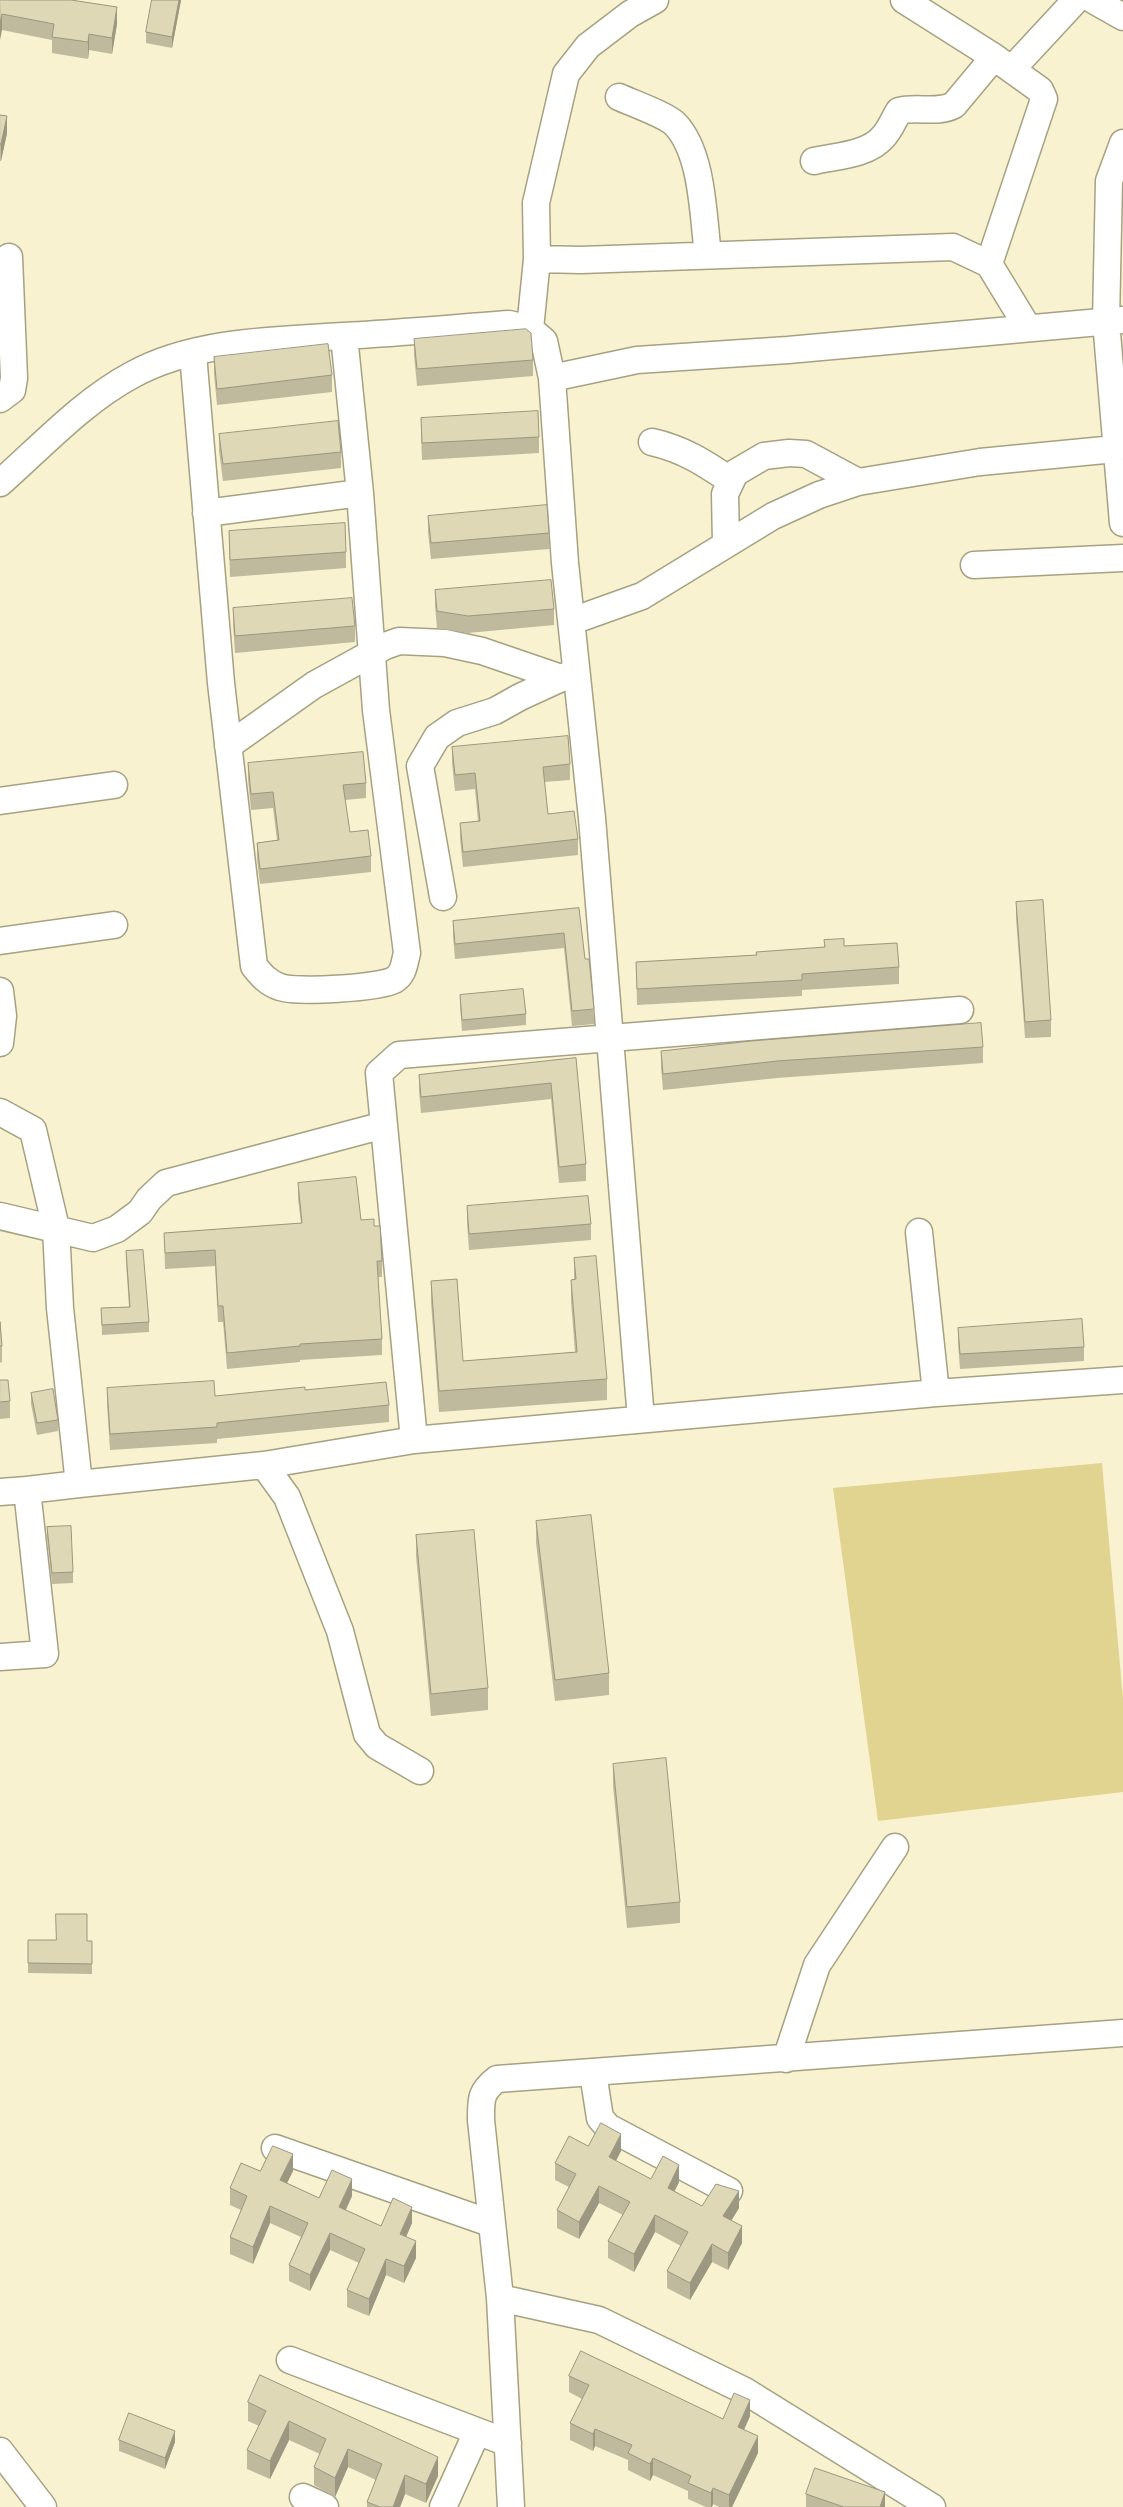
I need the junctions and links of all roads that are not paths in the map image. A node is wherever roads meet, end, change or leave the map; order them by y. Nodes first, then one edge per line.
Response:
1 (655, 0) edge
2 (904, 0) edge
3 (1076, 0) edge
4 (1093, 0) edge
5 (1123, 17) edge
6 (1003, 63) junction
7 (619, 97) dead end
8 (1123, 143) edge
9 (814, 161) dead end
10 (1115, 222) edge
11 (708, 255) junction
12 (9, 257) dead end
13 (538, 259) junction
14 (989, 264) junction
15 (1114, 321) edge
16 (1028, 328) junction
17 (530, 329) junction
18 (344, 336) junction
19 (193, 354) junction
20 (552, 378) junction
21 (0, 399) edge
22 (652, 442) dead end
23 (1115, 449) junction
24 (731, 481) junction
25 (858, 482) junction
26 (0, 483) edge
27 (360, 493) junction
28 (1123, 512) edge
29 (206, 513) junction
30 (726, 544) junction
31 (1123, 558) edge
32 (974, 565) dead end
33 (572, 621) junction
34 (371, 654) junction
35 (569, 674) junction
36 (228, 746) junction
37 (114, 785) dead end
38 (0, 801) edge
39 (443, 897) dead end
40 (114, 925) dead end
41 (0, 941) edge
42 (0, 991) edge
43 (960, 1010) dead end
44 (609, 1038) junction
45 (0, 1043) edge
46 (0, 1112) edge
47 (384, 1125) junction
48 (0, 1216) edge
49 (56, 1228) junction
50 (919, 1232) dead end
51 (1123, 1380) edge
52 (936, 1393) junction
53 (641, 1419) junction
54 (414, 1440) junction
55 (264, 1465) junction
56 (79, 1484) junction
57 (27, 1490) junction
58 (0, 1492) edge
59 (0, 1657) edge
60 (420, 1771) dead end
61 (895, 1847) dead end
62 (1123, 2033) edge
63 (786, 2059) junction
64 (593, 2073) junction
65 (275, 2148) edge
66 (729, 2191) edge
67 (490, 2223) junction
68 (500, 2298) junction
69 (290, 2360) dead end
70 (477, 2432) junction
71 (508, 2443) junction
72 (0, 2451) edge
73 (904, 2500) edge
74 (43, 2507) edge
75 (443, 2507) edge
76 (511, 2507) edge
77 (932, 2507) edge

1 - 13 street
2 - 6 street
3 - 6 street
4 - 5 street
6 - 9 street
6 - 14 street
7 - 11 street
8 - 10 street
10 - 15 street
11 - 13 street
11 - 14 street
12 - 21 street
13 - 17 street
14 - 16 street
15 - 16 street
15 - 23 street
16 - 20 street
17 - 18 street
17 - 20 street
18 - 19 street
18 - 27 street
19 - 26 street
19 - 29 street
20 - 33 street
22 - 24 street
23 - 25 street
23 - 28 street
24 - 25 street
24 - 30 street
25 - 30 street
27 - 29 street
27 - 34 street
29 - 36 street
30 - 33 street
31 - 32 street
33 - 35 street
34 - 35 street
34 - 36 street
34 - 36 street
35 - 39 street
35 - 44 street
37 - 38 street
40 - 41 street
42 - 45 street
43 - 44 street
44 - 47 street
44 - 53 street
46 - 49 street
47 - 49 street
47 - 54 street
48 - 49 street
49 - 56 street
50 - 52 street
51 - 52 street
52 - 53 street
53 - 54 street
54 - 55 street
55 - 56 street
55 - 60 street
56 - 57 street
57 - 58 street
57 - 59 street
61 - 63 street
62 - 63 street
63 - 64 street
64 - 66 street
64 - 67 street
65 - 67 street
67 - 68 street
68 - 71 street
68 - 73 street
69 - 70 street
70 - 71 street
70 - 75 street
71 - 76 street
72 - 74 street
73 - 77 street

